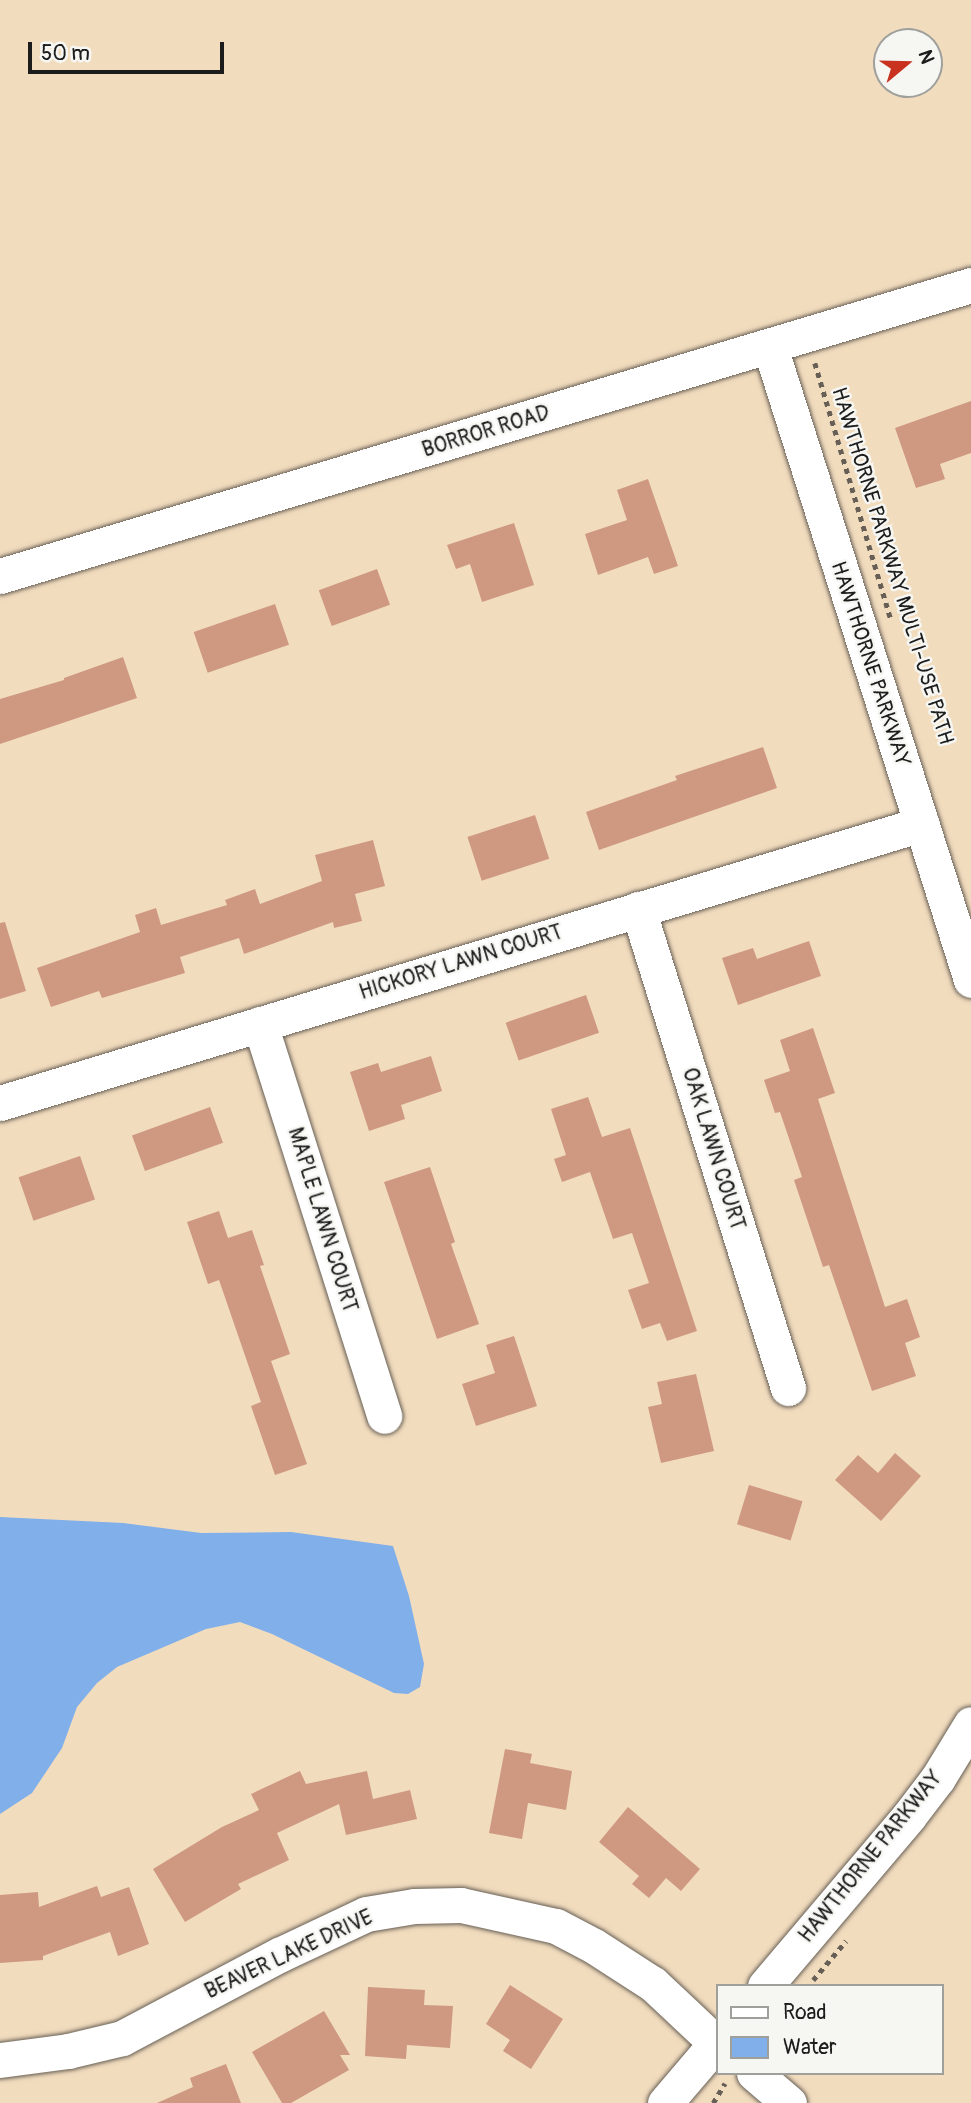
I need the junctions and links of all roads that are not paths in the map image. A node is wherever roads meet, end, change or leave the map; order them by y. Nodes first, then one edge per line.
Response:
1 (971, 285) edge
2 (770, 347) junction
3 (0, 576) edge
4 (922, 824) junction
5 (638, 909) junction
6 (971, 980) edge
7 (260, 1024) junction
8 (0, 1103) edge
9 (788, 1388) dead end
10 (384, 1416) dead end
11 (971, 1724) edge
12 (767, 1984) edge
13 (716, 2046) edge
14 (716, 2054) edge
15 (0, 2060) edge
16 (666, 2103) edge

1 - 2 street, BORROR ROAD
2 - 3 street, BORROR ROAD
2 - 4 street, HAWTHORNE PARKWAY
4 - 5 street, HICKORY LAWN COURT
4 - 6 street, HAWTHORNE PARKWAY
5 - 7 street, HICKORY LAWN COURT
5 - 9 street, OAK LAWN COURT
7 - 8 street, HICKORY LAWN COURT
7 - 10 street, MAPLE LAWN COURT
11 - 12 street, HAWTHORNE PARKWAY
13 - 15 street, BEAVER LAKE DRIVE
14 - 16 street

